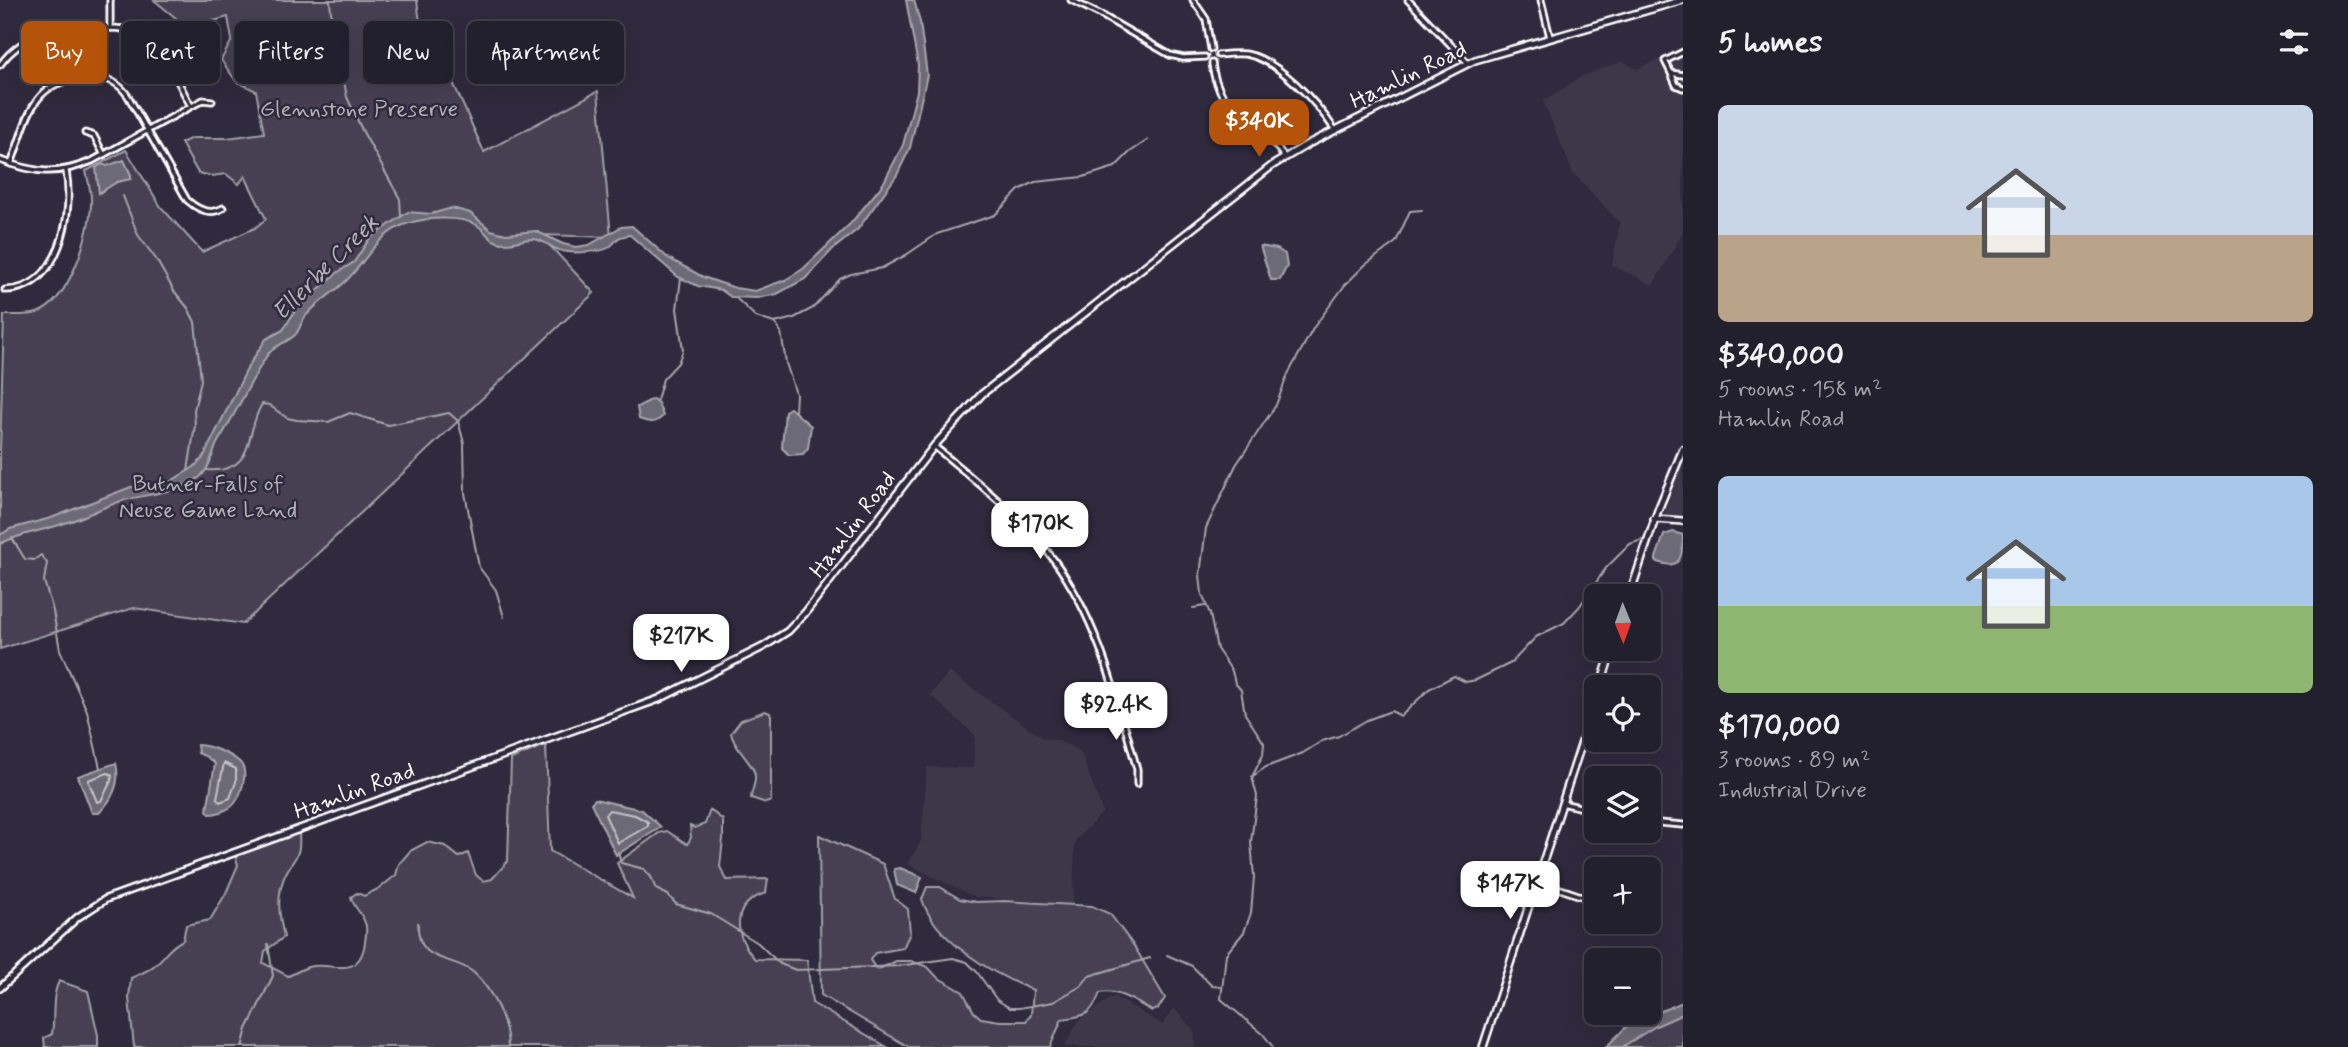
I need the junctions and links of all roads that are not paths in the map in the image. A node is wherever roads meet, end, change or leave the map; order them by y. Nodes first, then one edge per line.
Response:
1 (110, 0) edge
2 (1071, 0) edge
3 (1193, 0) edge
4 (1408, 0) edge
5 (1541, 0) edge
6 (1683, 0) edge
7 (110, 28) junction
8 (1550, 37) junction
9 (1211, 49) junction
10 (1683, 52) edge
11 (1219, 55) junction
12 (1205, 57) junction
13 (2, 58) edge
14 (1213, 63) junction
15 (1468, 63) junction
16 (0, 65) edge
17 (1671, 73) junction
18 (1683, 75) edge
19 (1683, 88) edge
20 (212, 101) dead end
21 (191, 106) junction
22 (1335, 130) junction
23 (147, 131) junction
24 (85, 133) dead end
25 (104, 155) junction
26 (1285, 158) junction
27 (0, 160) edge
28 (11, 164) junction
29 (66, 171) junction
30 (223, 208) dead end
31 (5, 290) dead end
32 (934, 446) junction
33 (1683, 449) edge
34 (1654, 519) junction
35 (1683, 521) edge
36 (1633, 584) edge
37 (1584, 736) edge
38 (1137, 784) dead end
39 (1562, 803) junction
40 (1584, 808) edge
41 (1661, 823) edge
42 (1683, 825) edge
43 (1537, 881) junction
44 (1584, 897) edge
45 (0, 988) edge
46 (1483, 1047) edge

1 - 7 street
2 - 12 street
3 - 9 street
4 - 15 street
5 - 8 street
6 - 8 street, Hamlin Road
7 - 13 street
7 - 21 street
8 - 15 street, Hamlin Road
9 - 11 street
9 - 12 street
10 - 17 street
11 - 14 street
11 - 22 street
12 - 14 street
13 - 16 street
14 - 26 street
15 - 22 street, Hamlin Road
17 - 18 street
17 - 19 street
20 - 21 street
21 - 23 street
22 - 26 street, Hamlin Road
23 - 25 street
23 - 28 street
23 - 30 street
24 - 25 street
25 - 29 street
26 - 32 street, Hamlin Road
27 - 28 street
28 - 29 street
29 - 31 street
32 - 38 street
32 - 45 street, Hamlin Road
33 - 34 street
34 - 35 street
34 - 36 street
37 - 39 street
39 - 40 street
39 - 43 street
41 - 42 street
43 - 44 street
43 - 46 street

